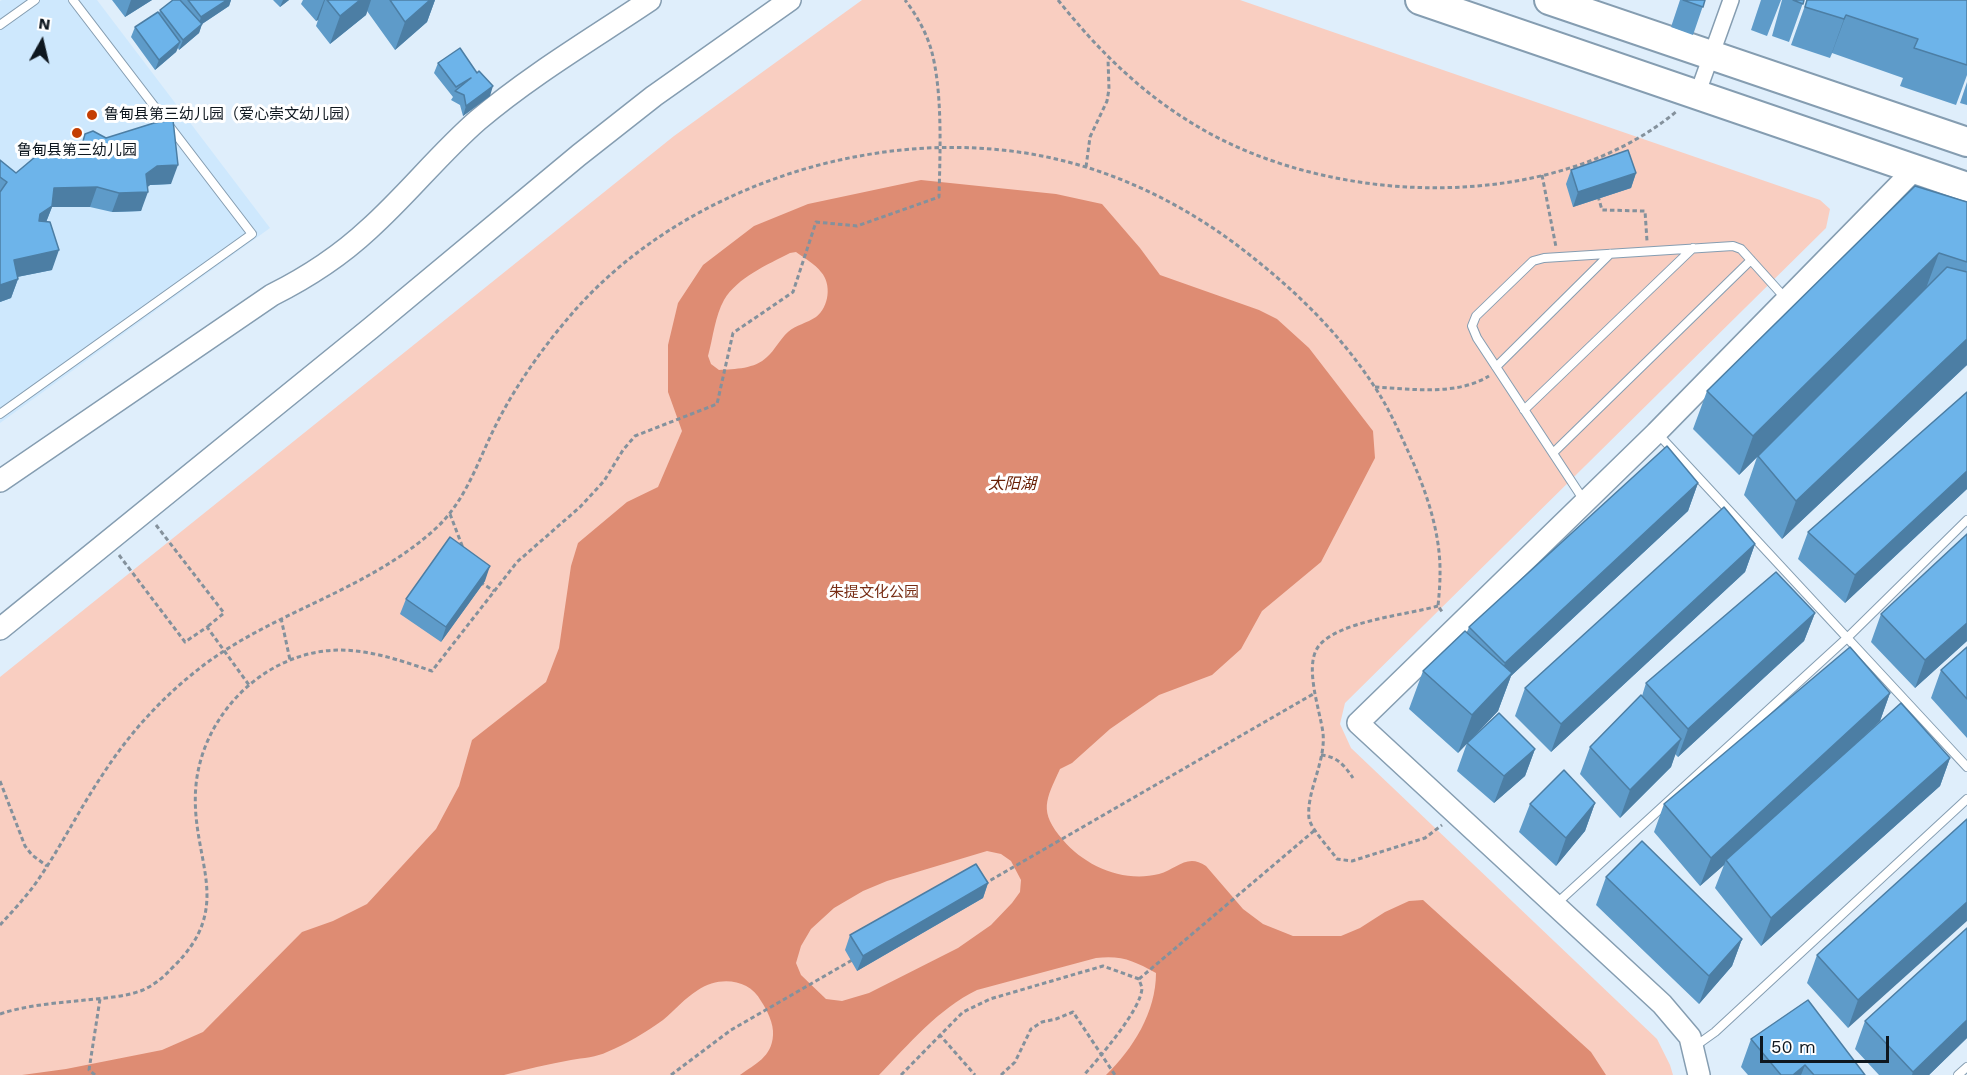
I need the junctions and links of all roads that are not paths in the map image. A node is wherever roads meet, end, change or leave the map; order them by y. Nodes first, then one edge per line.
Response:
1 (35, 0) edge
2 (73, 0) edge
3 (650, 0) edge
4 (790, 0) edge
5 (1419, 0) edge
6 (1549, 0) edge
7 (1731, 0) edge
8 (0, 25) edge
9 (1711, 55) junction
10 (1697, 95) junction
11 (1967, 142) edge
12 (1915, 169) junction
13 (1967, 187) edge
14 (1693, 248) junction
15 (1611, 254) junction
16 (1751, 260) junction
17 (1787, 300) junction
18 (1497, 369) junction
19 (1524, 410) junction
20 (0, 414) edge
21 (1656, 433) junction
22 (1553, 453) junction
23 (0, 481) edge
24 (1585, 502) junction
25 (1967, 520) edge
26 (0, 629) edge
27 (1847, 638) junction
28 (1967, 767) edge
29 (1967, 799) edge
30 (1555, 905) junction
31 (1692, 1047) junction
32 (1967, 1067) edge
33 (1699, 1075) edge
34 (1958, 1075) edge

1 - 8 lane
2 - 20 lane
3 - 23 main road
4 - 26 main road
5 - 10 highway
6 - 9 highway
7 - 9 street
9 - 10 street
9 - 11 highway
10 - 12 highway
12 - 13 highway
12 - 17 main road
14 - 15 lane
14 - 16 lane
14 - 19 lane
15 - 18 lane
15 - 18 lane
16 - 17 lane
16 - 22 lane
17 - 21 main road
18 - 19 lane
19 - 22 lane
21 - 24 main road
21 - 27 lane
22 - 24 lane
24 - 30 main road
25 - 27 lane
27 - 28 lane
27 - 30 lane
29 - 31 lane
30 - 31 main road
31 - 33 main road
32 - 34 lane

